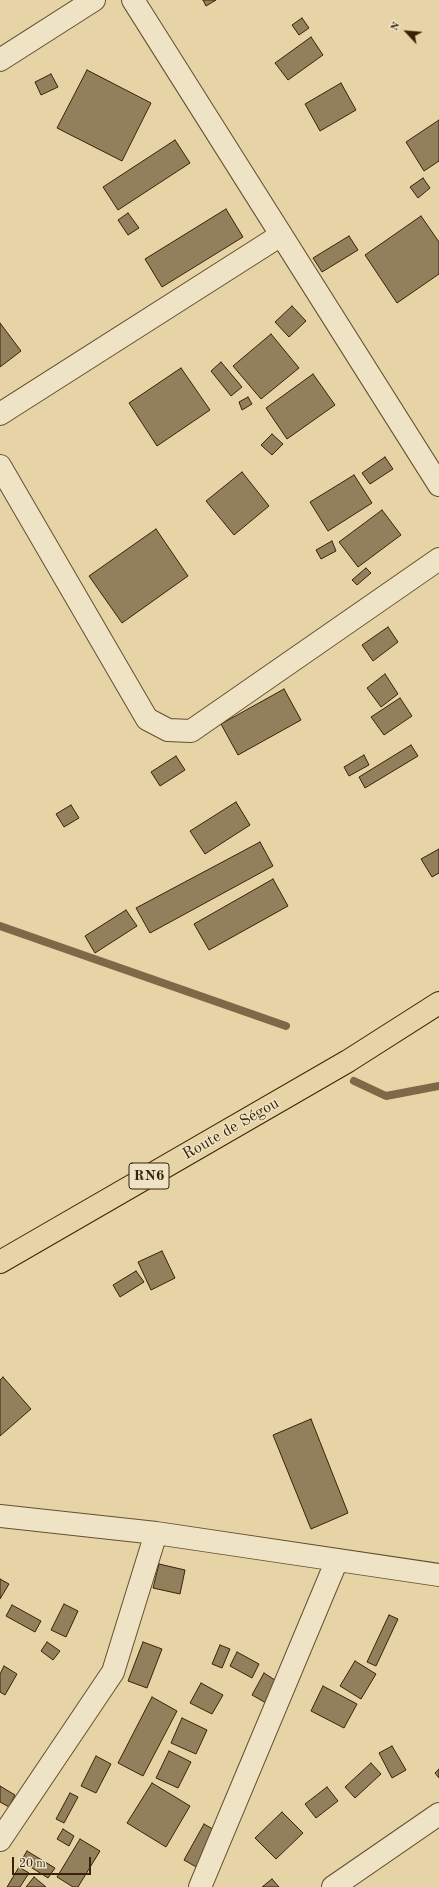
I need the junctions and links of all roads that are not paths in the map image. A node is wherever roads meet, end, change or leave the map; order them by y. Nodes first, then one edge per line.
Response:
1 (94, 0) edge
2 (133, 0) edge
3 (0, 60) edge
4 (281, 235) junction
5 (0, 414) edge
6 (0, 466) edge
7 (439, 485) edge
8 (439, 560) edge
9 (439, 1003) edge
10 (0, 1262) edge
11 (4, 1522) edge
12 (156, 1533) junction
13 (337, 1560) junction
14 (439, 1575) edge
15 (439, 1814) edge
16 (0, 1840) edge
17 (200, 1887) edge
18 (333, 1887) edge

1 - 3 street
2 - 4 street
4 - 5 street
4 - 7 street
6 - 8 street
9 - 10 highway, Route de Ségou / RN6
11 - 12 street
12 - 13 street
12 - 16 street
13 - 14 street
13 - 17 street
15 - 18 street

